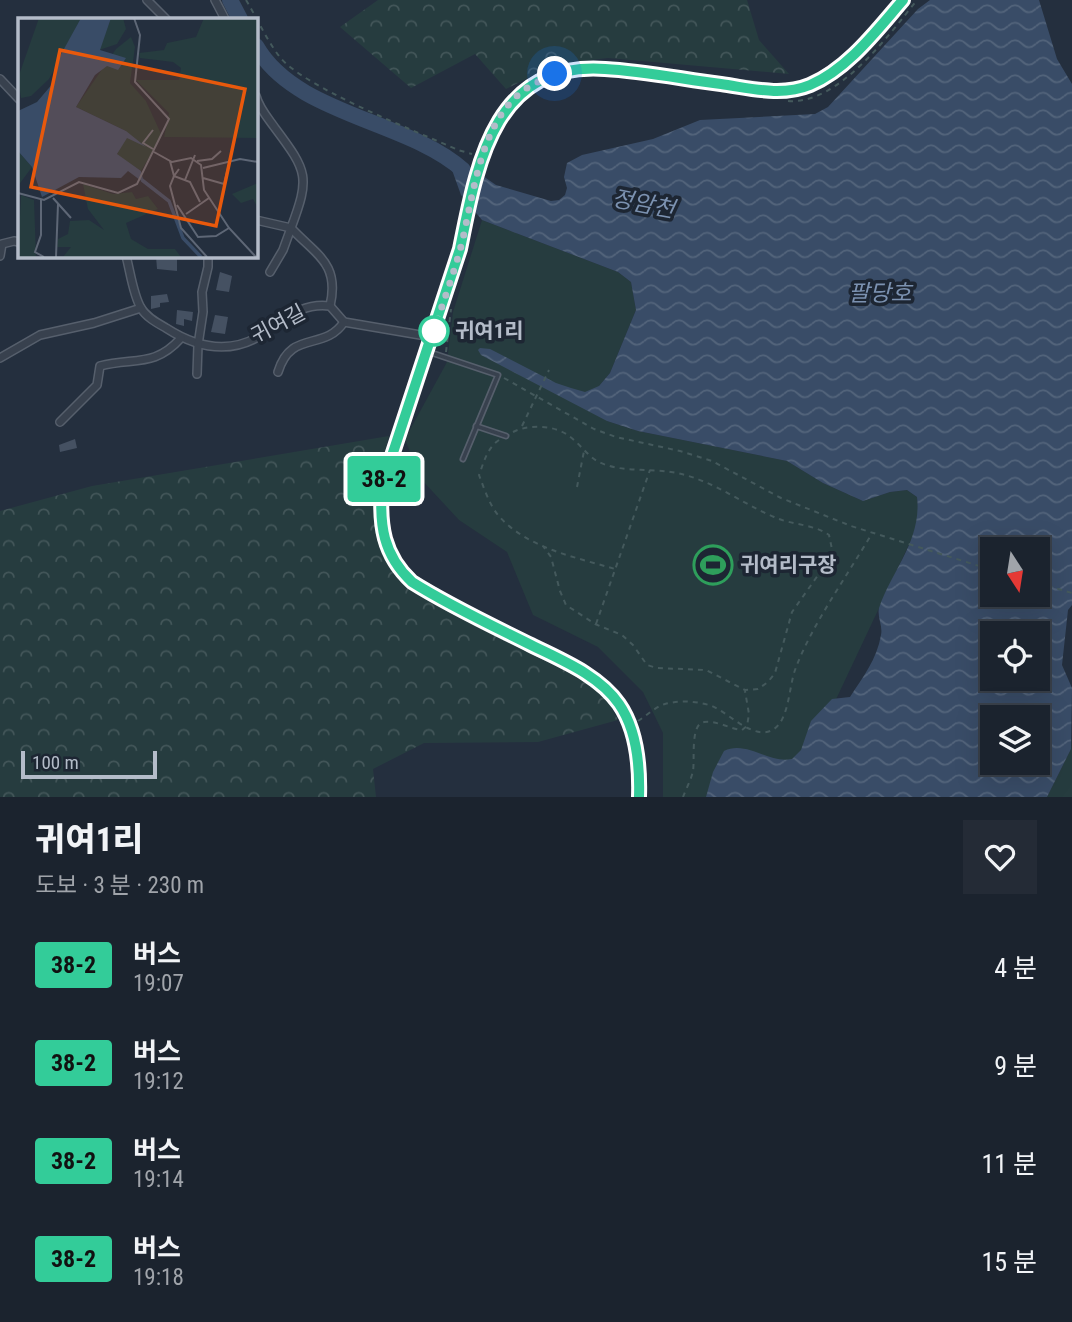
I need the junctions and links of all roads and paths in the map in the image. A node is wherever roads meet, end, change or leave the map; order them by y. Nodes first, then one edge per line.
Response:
1 (148, 0) edge
2 (215, 0) edge
3 (246, 0) edge
4 (903, 0) edge
5 (165, 18) edge
6 (224, 18) edge
7 (256, 18) edge
8 (257, 19) edge
9 (0, 79) edge
10 (18, 98) edge
11 (257, 98) edge
12 (482, 161) junction
13 (257, 220) edge
14 (291, 228) junction
15 (18, 242) edge
16 (0, 256) edge
17 (126, 257) edge
18 (208, 257) edge
19 (270, 272) dead end
20 (330, 306) junction
21 (141, 308) junction
22 (344, 322) junction
23 (432, 337) junction
24 (181, 338) junction
25 (198, 345) junction
26 (427, 351) junction
27 (0, 358) edge
28 (549, 370) dead end
29 (278, 372) dead end
30 (197, 374) dead end
31 (498, 375) junction
32 (536, 396) junction
33 (60, 422) dead end
34 (476, 426) junction
35 (521, 428) junction
36 (506, 436) junction
37 (584, 450) junction
38 (463, 459) dead end
39 (650, 470) junction
40 (578, 487) dead end
41 (872, 534) junction
42 (543, 546) junction
43 (980, 565) edge
44 (615, 569) junction
45 (1050, 587) edge
46 (1072, 593) edge
47 (595, 625) junction
48 (745, 690) junction
49 (630, 726) junction
50 (747, 726) junction
51 (639, 797) edge
52 (683, 797) edge

1 - 5 street
2 - 6 street
3 - 7 path
4 - 12 main road
8 - 12 path
9 - 10 street
11 - 14 street
12 - 23 main road
13 - 14 street
14 - 19 street
14 - 20 street
15 - 16 street
17 - 21 street
18 - 25 street
20 - 22 street, 귀여길
20 - 25 street, 귀여길
21 - 24 street, 귀여길
21 - 27 street
22 - 23 street
22 - 29 street
23 - 26 main road
24 - 25 street, 귀여길
24 - 33 street
25 - 30 street
26 - 31 lane
26 - 49 main road
28 - 32 path
31 - 32 path
31 - 34 lane
32 - 35 path
32 - 41 path
34 - 36 lane
34 - 38 lane
35 - 36 path
35 - 37 path
36 - 42 path
37 - 39 path
37 - 40 path
39 - 44 path
39 - 48 path
41 - 43 path
41 - 50 path
42 - 44 path
42 - 47 path
44 - 47 path
45 - 46 path
47 - 48 path
48 - 50 path
49 - 50 path
49 - 51 main road
50 - 52 path

